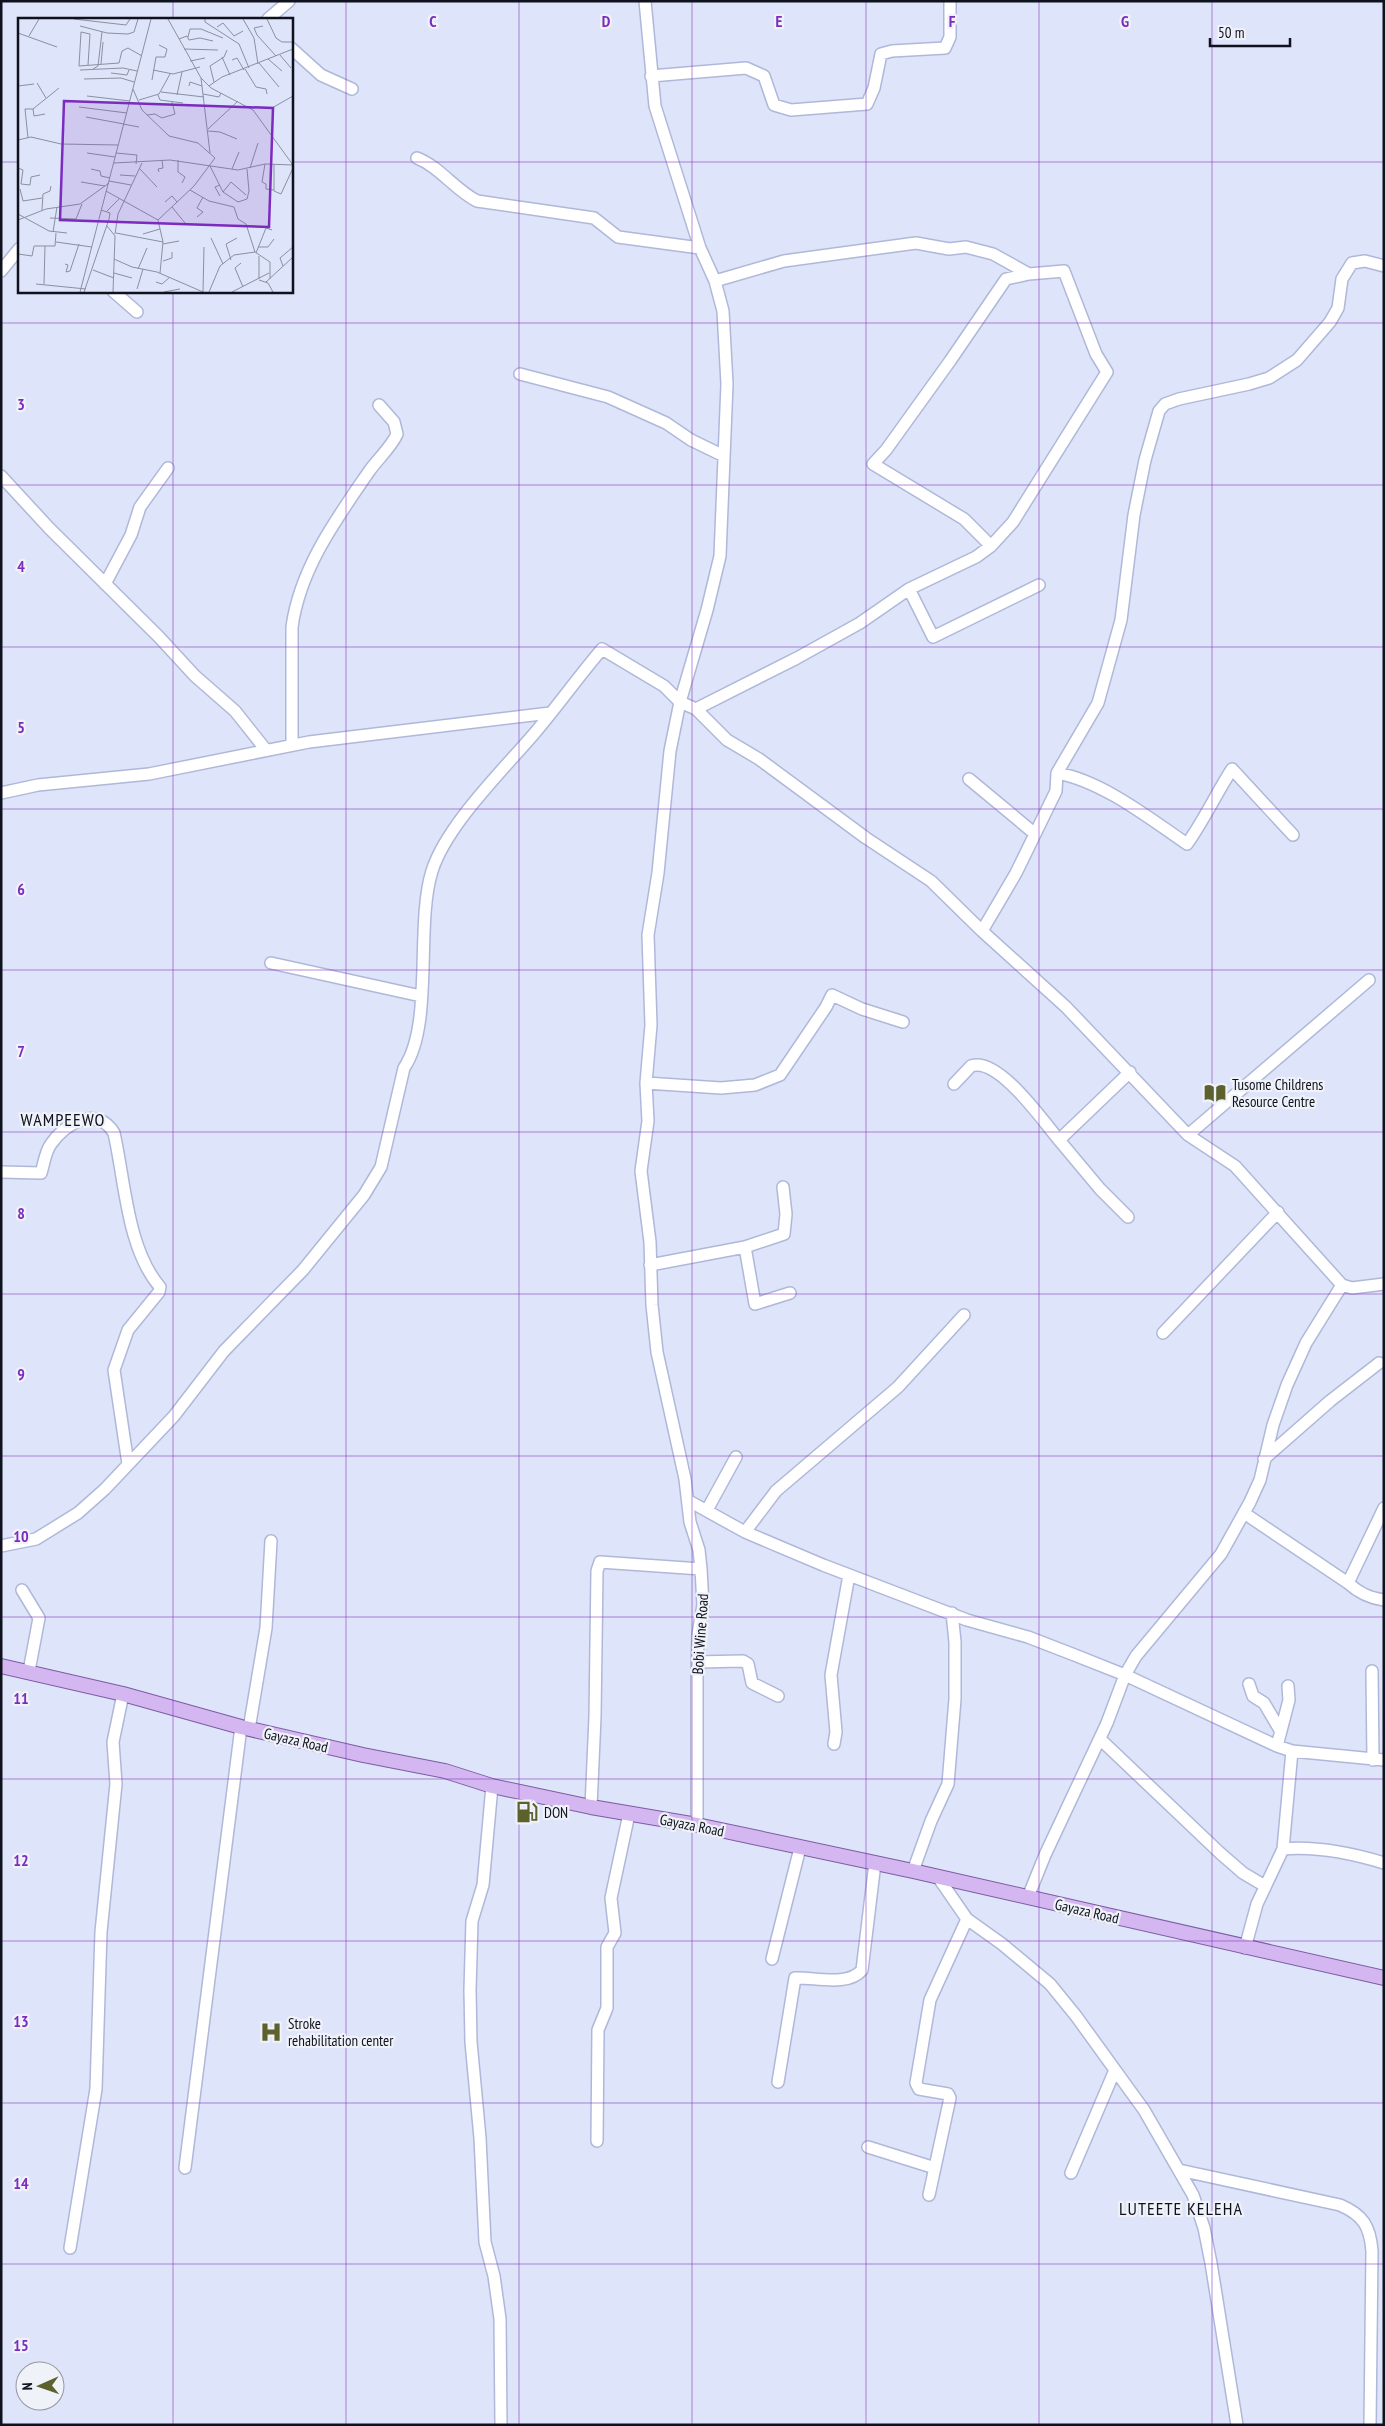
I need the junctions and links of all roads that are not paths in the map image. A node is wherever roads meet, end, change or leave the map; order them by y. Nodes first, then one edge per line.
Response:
1 (289, 1) edge
2 (645, 1) edge
3 (950, 1) edge
4 (269, 18) edge
5 (292, 49) edge
6 (651, 76) junction
7 (352, 89) dead end
8 (417, 158) dead end
9 (700, 248) junction
10 (18, 250) edge
11 (1384, 266) edge
12 (1, 271) edge
13 (1029, 274) junction
14 (715, 281) junction
15 (114, 292) edge
16 (138, 312) dead end
17 (520, 374) dead end
18 (379, 405) dead end
19 (724, 456) junction
20 (168, 468) dead end
21 (1, 476) edge
22 (991, 546) junction
23 (105, 584) junction
24 (1039, 585) dead end
25 (909, 589) junction
26 (680, 702) junction
27 (696, 709) junction
28 (550, 713) junction
29 (292, 745) junction
30 (266, 750) junction
31 (1057, 773) junction
32 (969, 779) dead end
33 (1, 793) edge
34 (1034, 833) junction
35 (1293, 835) dead end
36 (982, 931) junction
37 (271, 963) dead end
38 (1369, 980) dead end
39 (421, 996) junction
40 (903, 1022) dead end
41 (1130, 1072) junction
42 (646, 1083) junction
43 (954, 1084) dead end
44 (1188, 1135) junction
45 (1059, 1140) junction
46 (1, 1172) edge
47 (783, 1187) dead end
48 (1278, 1212) junction
49 (1128, 1217) dead end
50 (745, 1247) junction
51 (650, 1265) junction
52 (1384, 1284) edge
53 (1342, 1285) junction
54 (790, 1293) dead end
55 (964, 1315) dead end
56 (1164, 1333) dead end
57 (1379, 1362) dead end
58 (736, 1456) dead end
59 (1264, 1459) junction
60 (128, 1464) junction
61 (689, 1502) junction
62 (1384, 1508) edge
63 (707, 1510) junction
64 (1244, 1513) junction
65 (745, 1532) junction
66 (271, 1541) dead end
67 (1, 1546) edge
68 (701, 1569) junction
69 (849, 1575) junction
70 (1348, 1583) junction
71 (22, 1590) dead end
72 (1384, 1600) edge
73 (952, 1613) junction
74 (697, 1662) junction
75 (1, 1666) edge
76 (29, 1671) junction
77 (1372, 1671) dead end
78 (1125, 1675) junction
79 (1248, 1684) dead end
80 (1288, 1686) dead end
81 (123, 1694) junction
82 (778, 1696) dead end
83 (245, 1728) junction
84 (1280, 1730) junction
85 (1100, 1739) junction
86 (834, 1744) dead end
87 (1277, 1746) junction
88 (1292, 1751) junction
89 (1378, 1760) edge
90 (492, 1786) junction
91 (591, 1807) junction
92 (629, 1814) junction
93 (697, 1825) junction
94 (800, 1848) junction
95 (1283, 1848) junction
96 (875, 1863) junction
97 (1384, 1863) edge
98 (913, 1871) junction
99 (938, 1876) junction
100 (1265, 1886) junction
101 (1028, 1897) junction
102 (967, 1919) junction
103 (1245, 1948) junction
104 (772, 1959) dead end
105 (1384, 1978) edge
106 (1115, 2070) junction
107 (778, 2082) dead end
108 (597, 2141) dead end
109 (868, 2147) dead end
110 (185, 2168) dead end
111 (936, 2168) junction
112 (1179, 2170) junction
113 (1071, 2173) dead end
114 (929, 2195) dead end
115 (70, 2248) dead end
116 (500, 2425) edge
117 (1237, 2425) edge
118 (1370, 2425) edge

1 - 4 street
2 - 6 street, Bobi Wine Road
3 - 6 street
5 - 7 street
6 - 9 street, Bobi Wine Road
8 - 9 street
9 - 14 street, Bobi Wine Road
10 - 12 street
11 - 31 street
13 - 14 street
13 - 22 street
13 - 22 street
14 - 19 street, Bobi Wine Road
15 - 16 street
17 - 19 street
18 - 29 street
19 - 26 street, Bobi Wine Road
20 - 23 street
21 - 23 street
22 - 25 street
23 - 30 street
24 - 25 street
25 - 27 street
26 - 27 street
26 - 28 street
26 - 42 street, Bobi Wine Road
27 - 36 street
28 - 29 street
28 - 39 street
29 - 30 street
30 - 33 street
31 - 34 street
31 - 35 street
32 - 34 street
34 - 36 street
36 - 41 street
37 - 39 street
38 - 44 street
39 - 60 street
40 - 42 street
41 - 44 street
41 - 45 street
42 - 51 street, Bobi Wine Road
43 - 45 street
44 - 48 street
45 - 49 street
46 - 60 street
47 - 50 street
48 - 53 street
48 - 56 street
50 - 51 street
50 - 54 street
51 - 61 street, Bobi Wine Road
52 - 53 street
53 - 59 street
55 - 65 street
57 - 59 street
58 - 63 street
59 - 64 street
60 - 67 street
61 - 63 street
61 - 68 street, Bobi Wine Road
62 - 70 street
63 - 65 street
64 - 70 street
64 - 78 street
65 - 69 street
66 - 83 street
68 - 74 street, Bobi Wine Road
68 - 91 street
69 - 73 street
69 - 86 street
70 - 72 street
71 - 76 street
73 - 78 street
73 - 98 street
74 - 82 street
74 - 93 street, Bobi Wine Road
75 - 76 main road, Gayaza Road
76 - 81 main road, Gayaza Road
77 - 89 street
78 - 85 street
78 - 87 street
79 - 84 street
80 - 84 street
81 - 83 main road, Gayaza Road
81 - 115 street
83 - 90 main road, Gayaza Road
83 - 110 street
84 - 87 street
85 - 100 street
85 - 101 street
87 - 88 street
88 - 89 street
88 - 95 street
90 - 91 main road, Gayaza Road
90 - 116 street
91 - 92 main road, Gayaza Road
92 - 93 main road, Gayaza Road
92 - 108 street
93 - 94 main road, Gayaza Road
94 - 96 main road, Gayaza Road
94 - 104 street
95 - 97 street
95 - 100 street
96 - 98 main road, Gayaza Road
96 - 107 street
98 - 99 main road, Gayaza Road
99 - 101 main road, Gayaza Road
99 - 102 street
100 - 103 street
101 - 103 main road, Gayaza Road
102 - 106 street
102 - 111 street
103 - 105 main road, Gayaza Road
106 - 112 street
106 - 113 street
109 - 111 street
111 - 114 street
112 - 117 street
112 - 118 street

